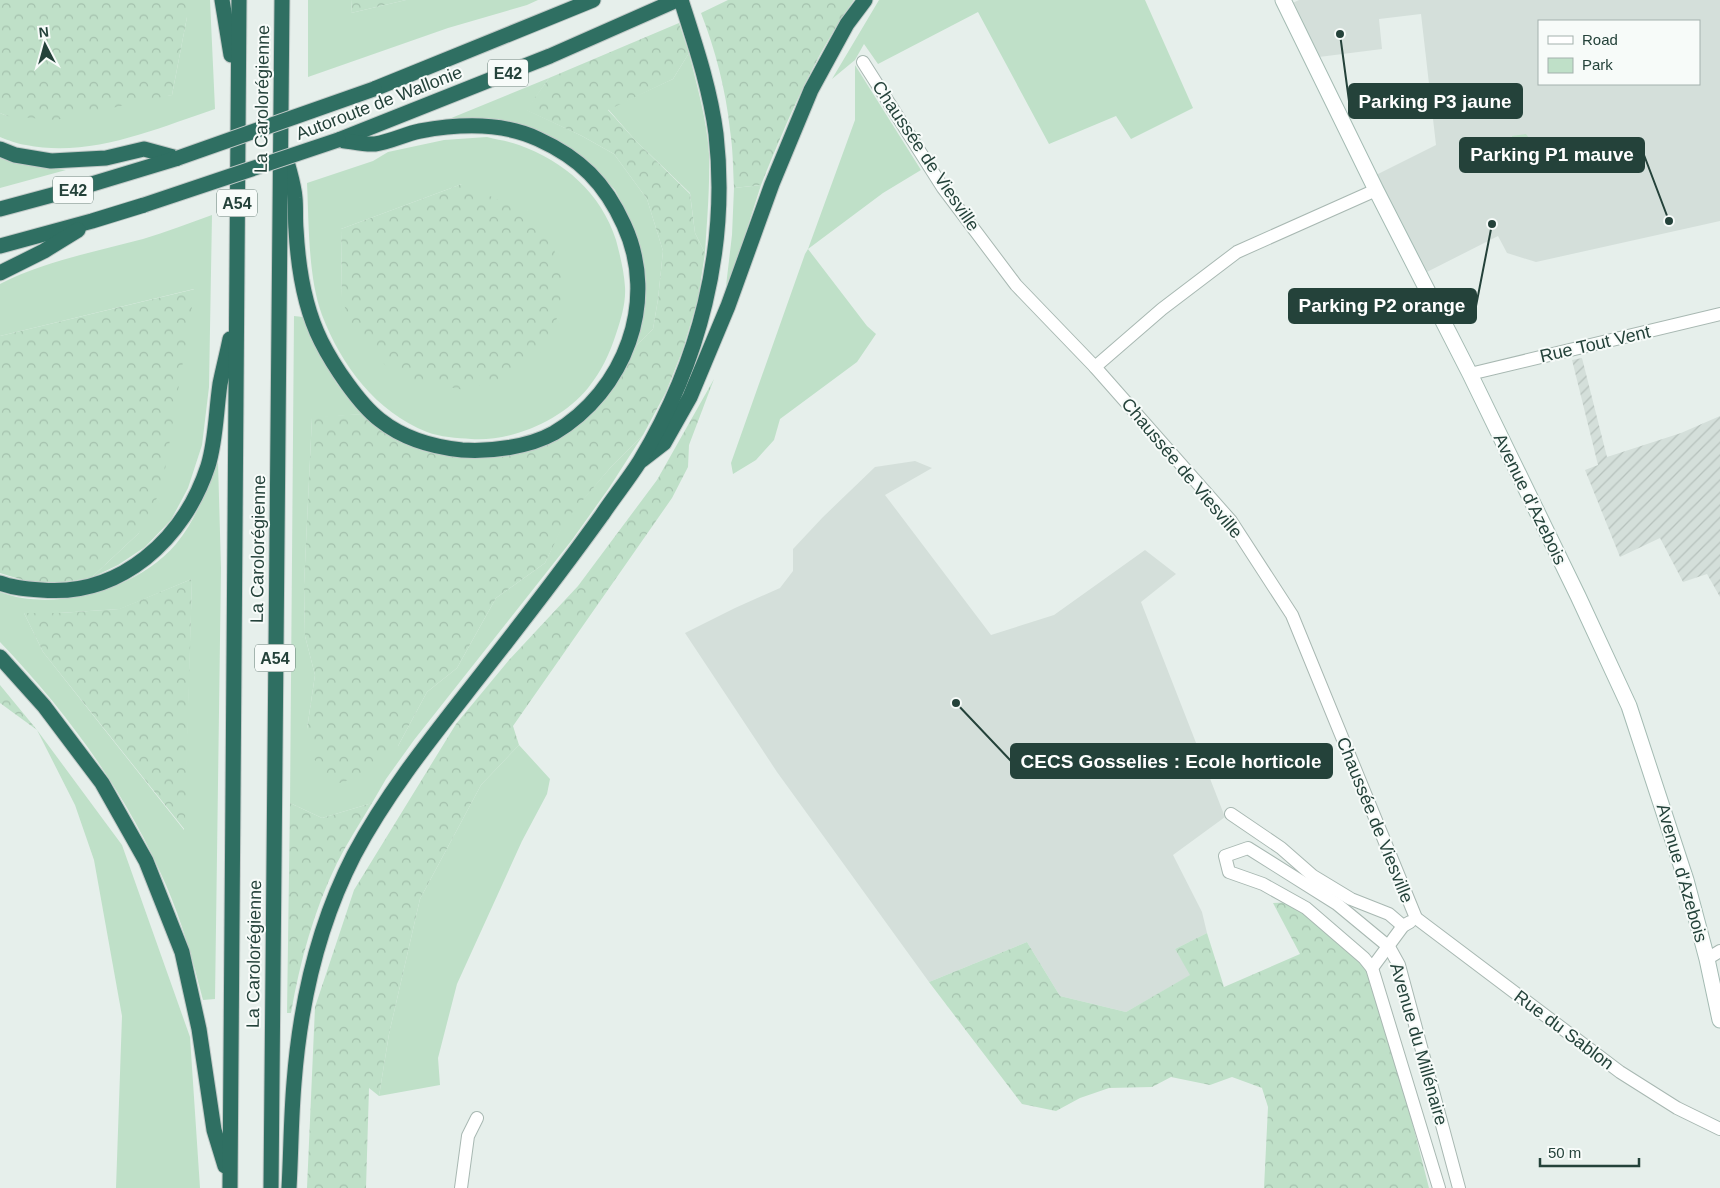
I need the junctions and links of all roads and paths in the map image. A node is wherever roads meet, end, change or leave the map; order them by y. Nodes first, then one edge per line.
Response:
1 (222, 0) edge
2 (238, 0) edge
3 (282, 0) edge
4 (593, 0) edge
5 (677, 0) edge
6 (681, 0) edge
7 (865, 0) edge
8 (1284, 0) edge
9 (863, 62) dead end
10 (237, 98) junction
11 (280, 129) junction
12 (338, 140) junction
13 (0, 150) edge
14 (178, 158) junction
15 (1376, 190) junction
16 (0, 209) edge
17 (92, 221) junction
18 (0, 246) edge
19 (0, 273) edge
20 (237, 308) junction
21 (1720, 314) edge
22 (1095, 367) junction
23 (1470, 374) junction
24 (639, 462) junction
25 (0, 583) edge
26 (0, 657) edge
27 (1231, 814) dead end
28 (1416, 918) junction
29 (1403, 926) junction
30 (1389, 947) junction
31 (1714, 955) edge
32 (1372, 968) junction
33 (1720, 1020) edge
34 (477, 1118) dead end
35 (1720, 1129) edge
36 (230, 1183) edge
37 (271, 1188) edge
38 (289, 1188) edge
39 (461, 1188) edge
40 (1438, 1188) edge
41 (1460, 1188) edge

1 - 10 highway
2 - 10 highway, La Carolorégienne / A54
3 - 11 highway, La Carolorégienne / A54
4 - 14 highway, Autoroute de Wallonie / E42, bridge
5 - 12 highway, Autoroute de Wallonie / E42
6 - 24 highway
7 - 24 highway
8 - 15 street, Avenue d'Azebois
9 - 22 street, Chaussée de Viesville
10 - 20 highway, La Carolorégienne / A54
11 - 12 highway
11 - 37 highway, La Carolorégienne / A54
12 - 17 highway, Autoroute de Wallonie / E42, bridge
13 - 14 highway
14 - 16 highway, Autoroute de Wallonie / E42
15 - 22 street
15 - 23 street, Avenue d'Azebois
17 - 18 highway, Autoroute de Wallonie / E42
17 - 19 highway
20 - 25 highway
20 - 36 highway, La Carolorégienne / A54
21 - 23 street, Rue Tout Vent
22 - 28 street, Chaussée de Viesville
23 - 31 street, Avenue d'Azebois
24 - 38 highway
26 - 36 highway
27 - 29 street
28 - 29 street, Chaussée de Viesville
28 - 35 street, Rue du Sablon
29 - 30 street, Chaussée de Viesville
30 - 32 street, Chaussée de Viesville
30 - 32 street, Avenue du Millénaire
30 - 41 street, Avenue du Millénaire
31 - 33 street, Avenue d'Azebois
32 - 40 street, Avenue du Millénaire
34 - 39 street

